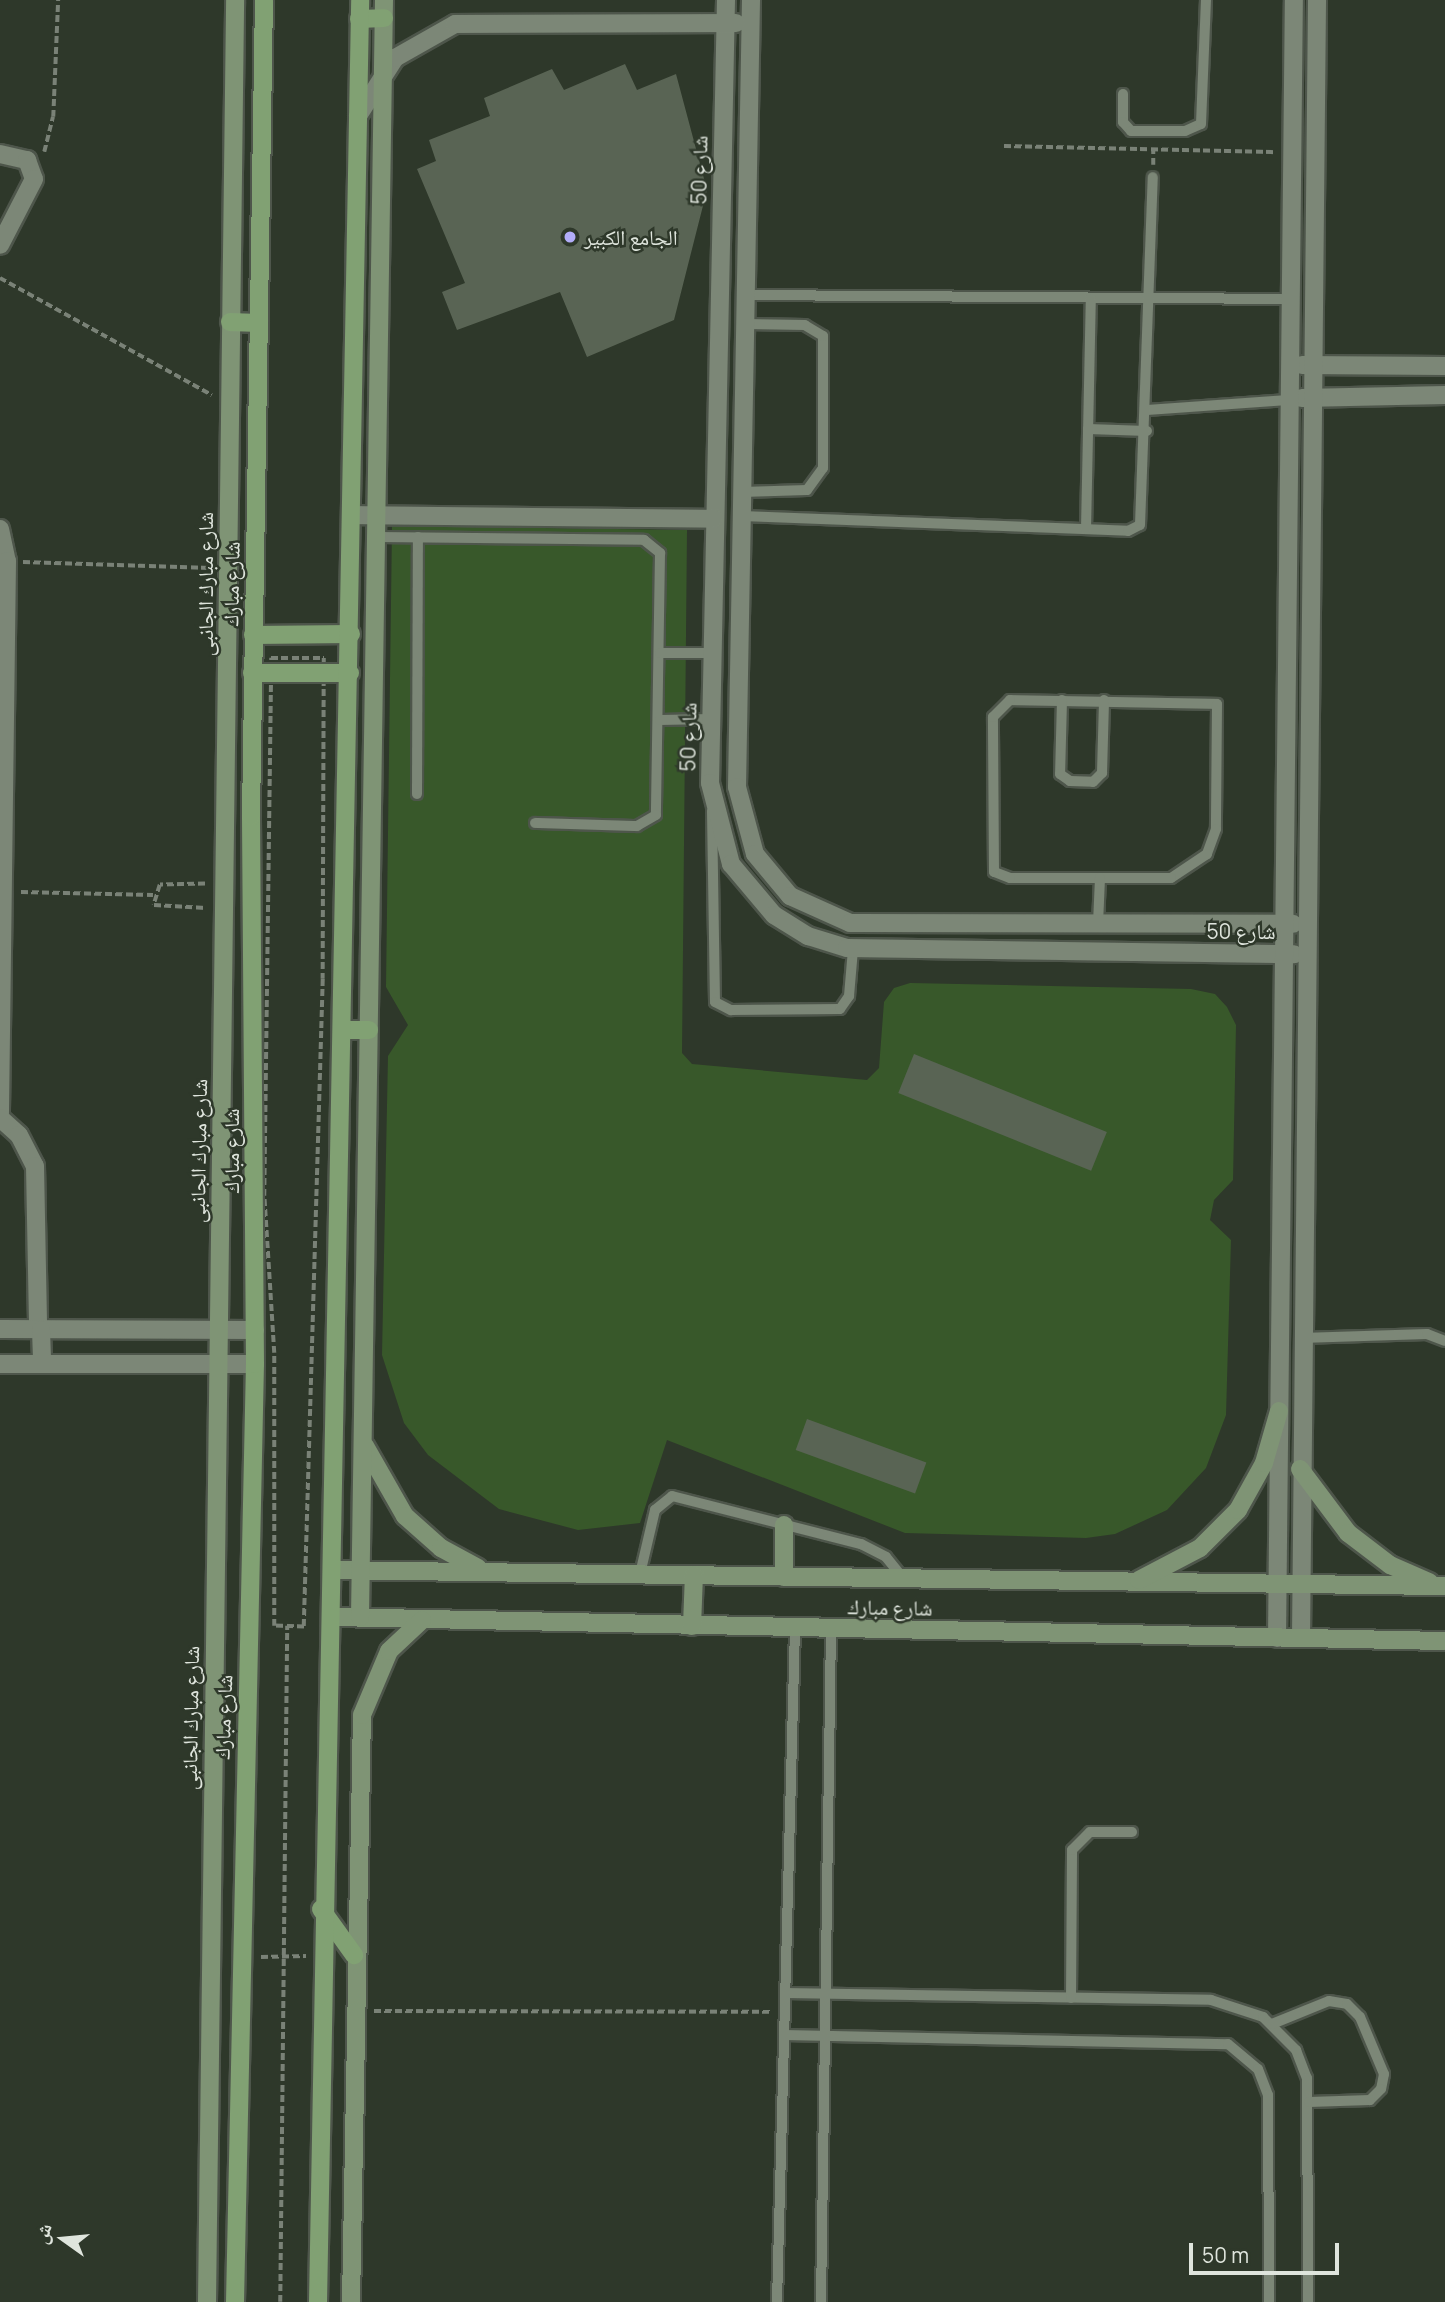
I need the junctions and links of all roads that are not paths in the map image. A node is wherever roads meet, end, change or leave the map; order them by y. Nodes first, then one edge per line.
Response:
1 (235, 0) edge
2 (264, 0) edge
3 (360, 0) edge
4 (726, 0) edge
5 (751, 0) edge
6 (1206, 0) edge
7 (1294, 0) edge
8 (1317, 0) edge
9 (384, 9) edge
10 (359, 19) junction
11 (725, 23) junction
12 (750, 24) junction
13 (383, 71) junction
14 (1123, 94) dead end
15 (358, 116) junction
16 (0, 154) edge
17 (1153, 177) dead end
18 (0, 245) edge
19 (746, 295) junction
20 (1091, 299) junction
21 (1290, 299) junction
22 (1150, 300) junction
23 (230, 322) junction
24 (259, 323) junction
25 (745, 324) junction
26 (1289, 365) junction
27 (1312, 365) junction
28 (1445, 366) edge
29 (1445, 395) edge
30 (1311, 397) junction
31 (1288, 400) junction
32 (1147, 410) junction
33 (1088, 429) junction
34 (1147, 431) junction
35 (742, 492) junction
36 (353, 515) junction
37 (379, 516) junction
38 (742, 516) junction
39 (714, 519) junction
40 (0, 529) edge
41 (1086, 529) junction
42 (378, 537) junction
43 (418, 537) junction
44 (741, 553) junction
45 (713, 555) junction
46 (351, 634) junction
47 (253, 635) junction
48 (660, 653) junction
49 (712, 653) junction
50 (262, 673) junction
51 (350, 673) junction
52 (1062, 700) junction
53 (1104, 700) junction
54 (660, 719) junction
55 (711, 719) junction
56 (417, 794) dead end
57 (712, 803) junction
58 (535, 823) dead end
59 (1100, 878) junction
60 (1098, 924) junction
61 (1283, 924) junction
62 (1307, 924) junction
63 (912, 925) junction
64 (853, 949) junction
65 (911, 951) junction
66 (1283, 954) junction
67 (1307, 954) junction
68 (369, 1030) junction
69 (344, 1031) junction
70 (0, 1116) edge
71 (0, 1329) edge
72 (40, 1329) junction
73 (219, 1330) junction
74 (255, 1330) junction
75 (1301, 1338) junction
76 (1445, 1341) edge
77 (0, 1364) edge
78 (42, 1364) junction
79 (255, 1364) junction
80 (217, 1365) junction
81 (1279, 1411) junction
82 (1299, 1411) junction
83 (360, 1430) junction
84 (1300, 1469) junction
85 (784, 1525) junction
86 (360, 1569) junction
87 (334, 1570) junction
88 (484, 1571) junction
89 (640, 1574) junction
90 (694, 1575) junction
91 (784, 1577) junction
92 (903, 1579) junction
93 (1128, 1583) junction
94 (1278, 1585) junction
95 (1301, 1585) junction
96 (1442, 1586) edge
97 (334, 1617) junction
98 (360, 1617) junction
99 (422, 1620) junction
100 (692, 1626) junction
101 (795, 1628) junction
102 (831, 1629) junction
103 (1277, 1638) junction
104 (1301, 1638) junction
105 (1445, 1641) edge
106 (1132, 1832) dead end
107 (321, 1909) junction
108 (354, 1955) junction
109 (785, 1993) junction
110 (825, 1994) junction
111 (1071, 1998) junction
112 (1272, 2024) junction
113 (784, 2035) junction
114 (825, 2035) junction
115 (1309, 2102) junction
116 (207, 2302) edge
117 (235, 2302) edge
118 (318, 2302) edge
119 (351, 2302) edge
120 (777, 2302) edge
121 (821, 2302) edge
122 (1269, 2302) edge
123 (1308, 2302) edge

1 - 23 main road, شارع مبارك الجانبى
2 - 24 main road, شارع مبارك
3 - 10 main road
4 - 11 street, شارع 50
5 - 12 street, شارع 50
6 - 14 lane
7 - 21 street
8 - 27 street
9 - 10 main road
9 - 13 main road
10 - 15 main road
11 - 12 street
11 - 13 street
11 - 39 street, شارع 50
12 - 19 street, شارع 50
13 - 15 street
13 - 37 main road
15 - 36 main road
16 - 18 street
17 - 22 lane
19 - 20 lane
19 - 25 street, شارع 50
20 - 22 lane
20 - 33 lane
21 - 22 lane
21 - 26 street
22 - 32 lane
23 - 24 main road
23 - 73 main road, شارع مبارك الجانبى
24 - 47 main road, شارع مبارك
25 - 35 street, شارع 50
25 - 35 lane
26 - 27 street
26 - 31 street
27 - 28 street
27 - 30 street
29 - 30 street
30 - 31 street
30 - 62 street
31 - 32 lane
31 - 61 street
32 - 34 lane
33 - 34 lane
33 - 41 lane
34 - 41 lane
35 - 38 street, شارع 50
36 - 37 street
36 - 46 main road
37 - 39 street
37 - 42 main road
38 - 41 lane
38 - 44 street, شارع 50
39 - 45 street, شارع 50
40 - 70 street
42 - 43 lane
42 - 68 main road
43 - 48 lane
43 - 56 lane
44 - 45 street
44 - 63 street, شارع 50
45 - 49 street, شارع 50
46 - 47 main road
46 - 51 main road
47 - 50 main road, شارع مبارك
48 - 49 lane
48 - 54 lane
49 - 55 street, شارع 50
50 - 51 main road
50 - 74 main road, شارع مبارك
51 - 69 main road
52 - 53 lane
52 - 53 lane
52 - 59 lane
53 - 59 lane
54 - 55 lane
54 - 58 lane
55 - 57 street, شارع 50
57 - 64 street, شارع 50
57 - 64 lane
59 - 60 lane
60 - 61 street, شارع 50
60 - 63 street, شارع 50
61 - 62 street, شارع 50
61 - 66 street
62 - 67 street
63 - 65 street
64 - 65 street, شارع 50
65 - 66 street, شارع 50
66 - 67 street, شارع 50
66 - 81 street
67 - 75 street
68 - 69 main road
68 - 83 main road
69 - 87 main road
70 - 72 street
71 - 72 street
72 - 73 street
72 - 78 street
73 - 74 street
73 - 80 main road, شارع مبارك الجانبى
74 - 79 main road, شارع مبارك
75 - 76 lane
75 - 82 street
77 - 78 street
78 - 80 street
79 - 80 street
79 - 117 main road, شارع مبارك
80 - 116 main road, شارع مبارك الجانبى
81 - 82 street
81 - 93 main road
81 - 94 street
82 - 84 street
83 - 86 main road
83 - 88 main road
84 - 95 street
84 - 96 main road
85 - 89 lane
85 - 91 main road
85 - 92 lane
86 - 87 main road, شارع مبارك
86 - 88 main road, شارع مبارك
86 - 98 main road
87 - 97 main road
88 - 89 main road, شارع مبارك
89 - 90 main road, شارع مبارك
90 - 91 main road, شارع مبارك
90 - 100 main road
91 - 92 main road, شارع مبارك
92 - 93 main road, شارع مبارك
93 - 94 main road, شارع مبارك
94 - 95 main road, شارع مبارك
94 - 103 street
95 - 96 main road, شارع مبارك
95 - 104 street
97 - 98 main road, شارع مبارك
97 - 107 main road
98 - 99 main road, شارع مبارك
99 - 100 main road, شارع مبارك
99 - 108 main road
100 - 101 main road, شارع مبارك
101 - 102 main road, شارع مبارك
101 - 109 lane
102 - 103 main road, شارع مبارك
102 - 110 lane
103 - 104 main road, شارع مبارك
104 - 105 main road, شارع مبارك
106 - 111 lane
107 - 108 main road
107 - 118 main road
108 - 119 main road
109 - 110 lane
109 - 113 lane
110 - 111 lane
110 - 114 lane
111 - 112 lane
112 - 115 lane
112 - 115 lane
113 - 114 lane
113 - 120 lane
114 - 121 lane
114 - 122 lane
115 - 123 lane

